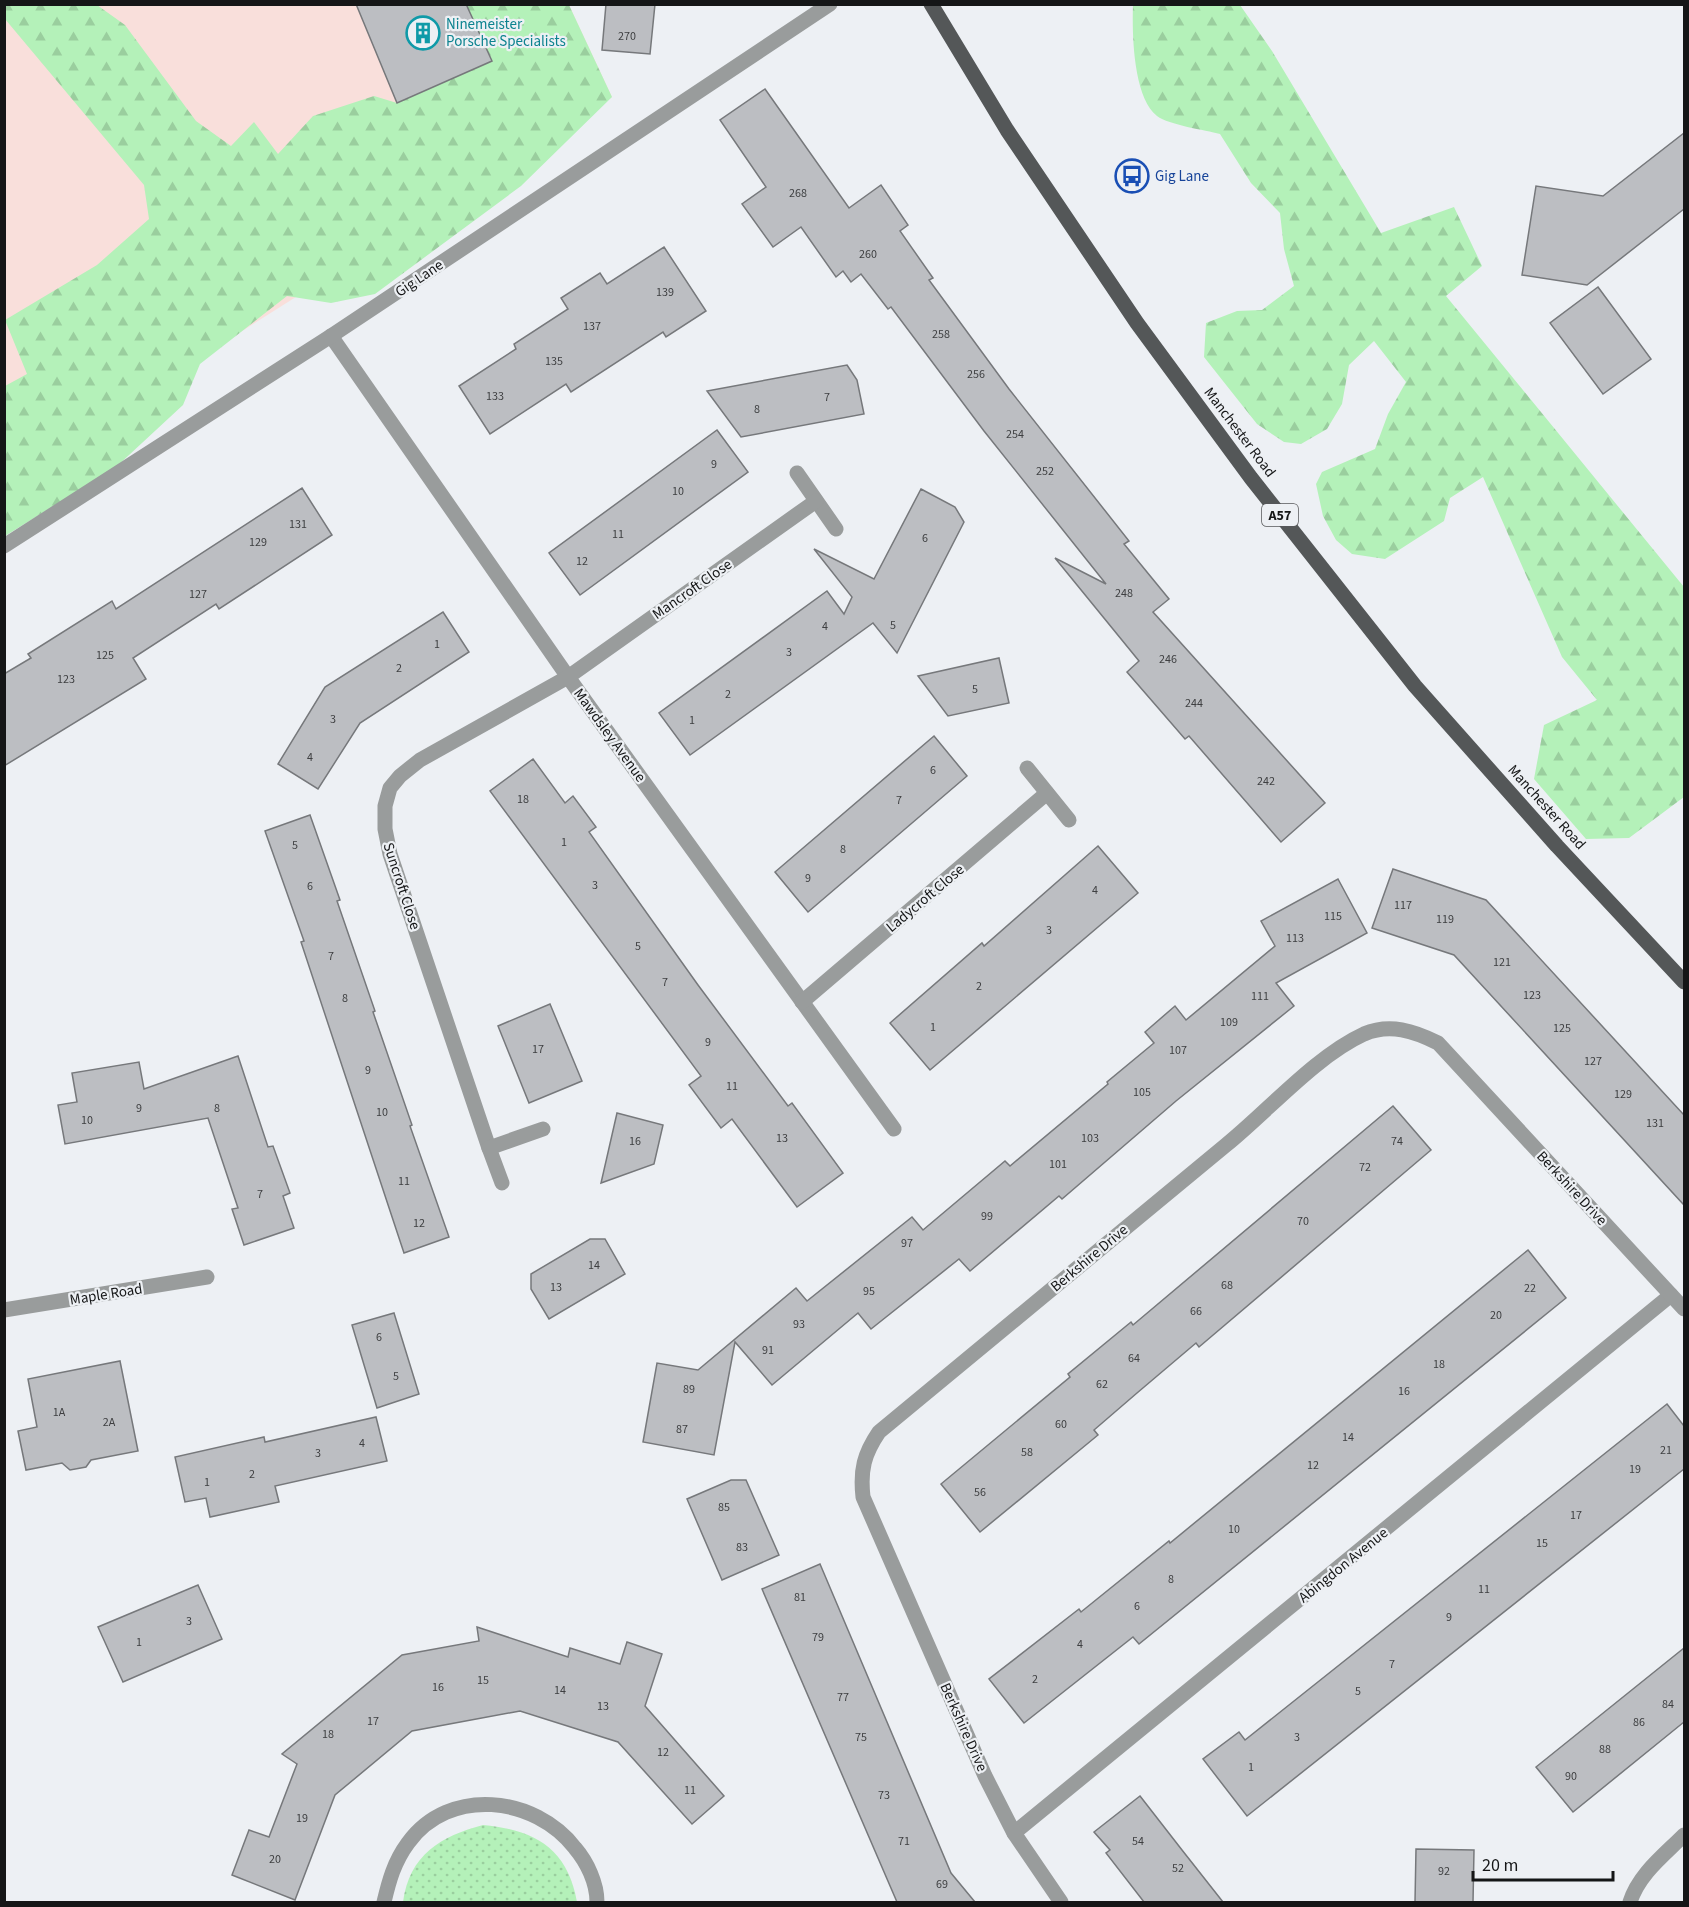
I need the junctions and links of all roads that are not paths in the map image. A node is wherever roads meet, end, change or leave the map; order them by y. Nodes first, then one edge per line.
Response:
1 (830, 4) edge
2 (931, 4) edge
3 (331, 336) junction
4 (797, 472) dead end
5 (816, 501) junction
6 (836, 529) dead end
7 (4, 546) edge
8 (568, 677) junction
9 (1027, 768) dead end
10 (1047, 793) junction
11 (1069, 820) dead end
12 (1684, 982) edge
13 (802, 1002) junction
14 (894, 1129) dead end
15 (543, 1130) dead end
16 (489, 1148) junction
17 (502, 1183) dead end
18 (207, 1277) dead end
19 (1671, 1295) junction
20 (1684, 1309) edge
21 (4, 1310) edge
22 (1014, 1833) junction
23 (1684, 1835) edge
24 (384, 1902) edge
25 (597, 1902) edge
26 (1061, 1902) edge
27 (1630, 1902) edge

1 - 3 street, Gig Lane
2 - 12 main road, Manchester Road / A57
3 - 7 street, Gig Lane
3 - 8 street, Mawdsley Avenue
4 - 5 street
5 - 6 street
5 - 8 street, Mancroft Close
8 - 13 street, Mawdsley Avenue
8 - 16 street, Suncroft Close
9 - 10 street
10 - 11 street
10 - 13 street, Ladycroft Close
13 - 14 street, Mawdsley Avenue
15 - 16 street
16 - 17 street, Suncroft Close
18 - 21 street, Maple Road
19 - 20 street, Berkshire Drive
19 - 22 street, Abingdon Avenue
19 - 22 street, Berkshire Drive
22 - 26 street, Berkshire Drive
23 - 27 street
24 - 25 street

